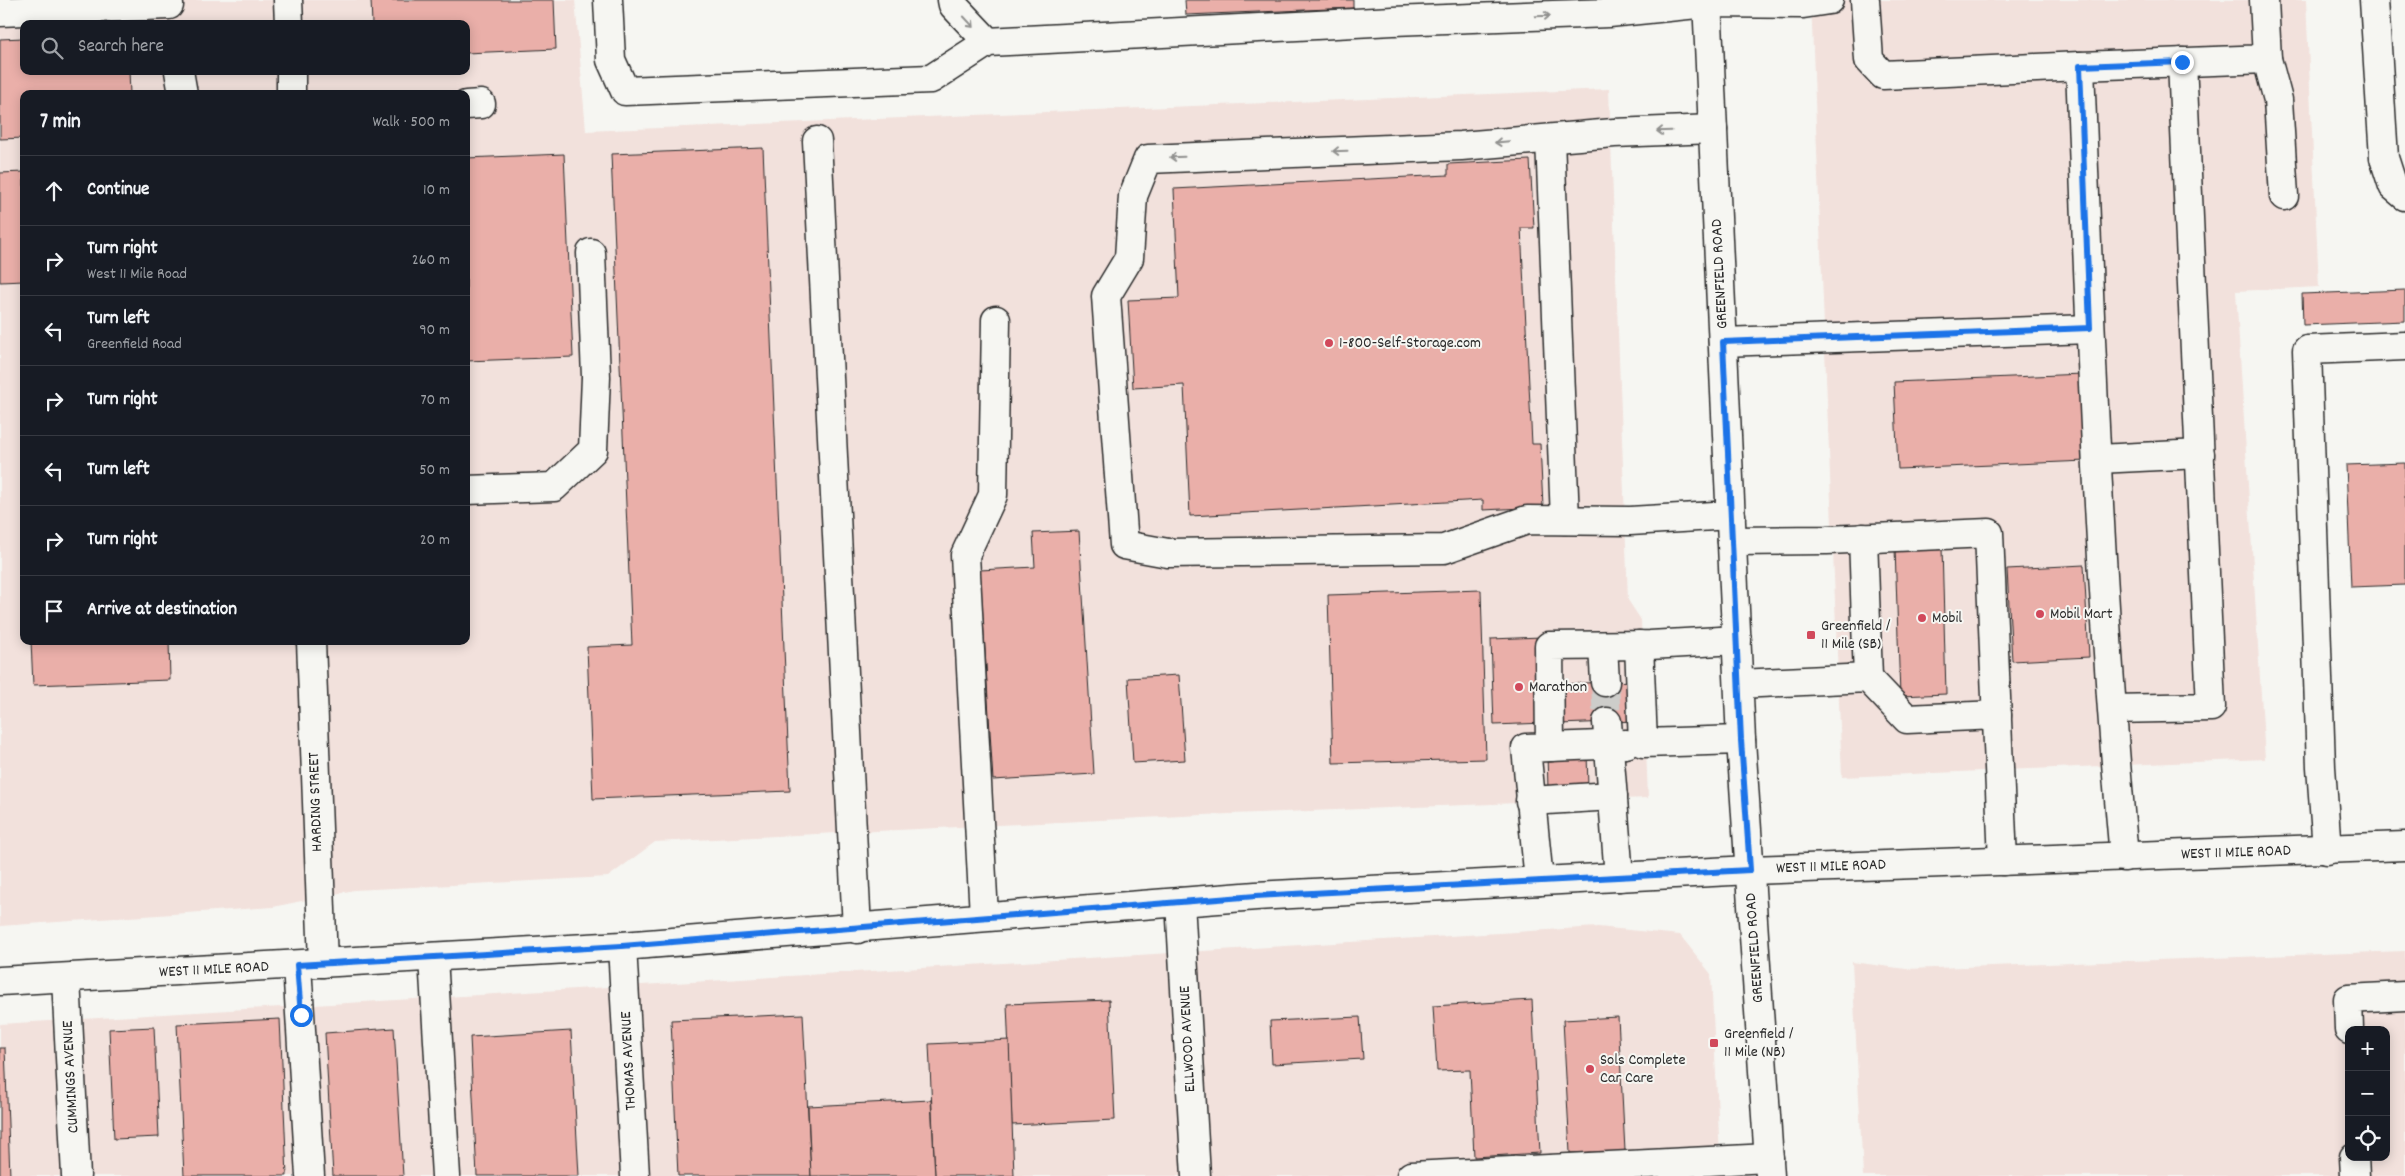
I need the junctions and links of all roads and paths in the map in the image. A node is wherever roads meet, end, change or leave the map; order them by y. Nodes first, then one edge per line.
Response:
1 (288, 0) edge
2 (608, 0) edge
3 (952, 0) edge
4 (1829, 0) edge
5 (1865, 0) edge
6 (2264, 0) edge
7 (2374, 0) edge
8 (1707, 2) edge
9 (1494, 9) edge
10 (170, 10) edge
11 (0, 12) edge
12 (289, 20) edge
13 (988, 42) junction
14 (2267, 58) junction
15 (2182, 62) junction
16 (2080, 66) junction
17 (180, 75) edge
18 (291, 75) edge
19 (182, 90) edge
20 (291, 90) edge
21 (1713, 129) junction
22 (1550, 138) junction
23 (817, 141) dead end
24 (2284, 196) dead end
25 (2405, 196) edge
26 (591, 253) dead end
27 (996, 320) dead end
28 (2090, 328) junction
29 (1723, 342) junction
30 (2405, 346) edge
31 (2200, 454) junction
32 (2098, 459) junction
33 (470, 490) edge
34 (1565, 520) junction
35 (1732, 528) junction
36 (1863, 538) junction
37 (1737, 640) junction
38 (311, 645) edge
39 (1639, 645) junction
40 (1603, 646) junction
41 (1868, 678) junction
42 (1605, 682) tunnel mouth
43 (1739, 684) junction
44 (2113, 710) junction
45 (1997, 715) junction
46 (1608, 733) junction
47 (1741, 740) junction
48 (1643, 743) junction
49 (1550, 747) junction
50 (1613, 796) junction
51 (1530, 801) junction
52 (2405, 846) edge
53 (2327, 850) junction
54 (2124, 857) junction
55 (2003, 861) junction
56 (1750, 870) junction
57 (1619, 877) junction
58 (1539, 881) junction
59 (1180, 902) junction
60 (984, 916) junction
61 (857, 929) junction
62 (622, 946) junction
63 (433, 957) junction
64 (324, 963) junction
65 (297, 965) junction
66 (66, 978) junction
67 (0, 981) edge
68 (2405, 996) edge
69 (2349, 1026) edge
70 (2354, 1161) edge
71 (1769, 1167) edge
72 (76, 1176) edge
73 (310, 1176) edge
74 (446, 1176) edge
75 (635, 1176) edge
76 (1196, 1176) edge
77 (1411, 1176) edge
78 (2354, 1176) edge

1 - 12 main road
2 - 13 main road
3 -> 13 main road
4 - 8 main road
5 - 16 main road
6 - 14 main road
7 - 25 main road
9 -> 8 main road
8 - 21 main road, GREENFIELD ROAD
9 - 13 main road
10 - 11 main road
14 - 15 main road
14 - 24 main road
15 - 16 main road
15 - 31 main road
16 - 28 main road
17 - 19 main road
18 - 20 main road
21 -> 22 main road
21 - 29 main road, GREENFIELD ROAD
22 - 34 main road
22 -> 34 main road
23 - 61 main road
26 - 33 main road
27 - 60 main road
28 - 29 main road
28 - 32 main road
29 - 35 main road, GREENFIELD ROAD
30 - 53 main road
31 - 32 main road
31 - 44 main road
32 - 44 main road
34 - 35 main road
35 - 36 main road
35 - 37 main road, GREENFIELD ROAD
36 - 41 main road
36 - 45 main road
37 - 39 main road
37 - 43 main road, GREENFIELD ROAD
38 - 64 main road, HARDING STREET
39 - 40 main road
39 - 48 main road
40 - 42 main road
40 - 49 main road
41 - 43 main road
41 - 45 main road
43 - 47 main road, GREENFIELD ROAD
44 - 54 main road
45 - 55 main road
46 - 48 main road
46 - 49 main road
46 - 50 main road
47 - 48 main road
47 - 56 main road, GREENFIELD ROAD
49 - 51 main road
50 - 51 main road
50 - 57 main road
51 - 58 main road
52 - 53 main road, WEST 11 MILE ROAD
53 - 54 main road, WEST 11 MILE ROAD
54 - 55 main road, WEST 11 MILE ROAD
55 - 56 main road, WEST 11 MILE ROAD
56 - 57 main road, WEST 11 MILE ROAD
56 - 71 main road, GREENFIELD ROAD
57 - 58 main road, WEST 11 MILE ROAD
58 - 59 main road, WEST 11 MILE ROAD
59 - 60 main road, WEST 11 MILE ROAD
59 - 76 main road, ELLWOOD AVENUE
60 - 61 main road, WEST 11 MILE ROAD
61 - 62 main road, WEST 11 MILE ROAD
62 - 63 main road, WEST 11 MILE ROAD
62 - 75 main road, THOMAS AVENUE
63 - 64 main road, WEST 11 MILE ROAD
63 - 74 main road
64 - 65 main road, WEST 11 MILE ROAD
65 - 66 main road, WEST 11 MILE ROAD
65 - 73 main road
66 - 67 main road, WEST 11 MILE ROAD
66 - 72 main road, CUMMINGS AVENUE
68 - 69 main road
70 - 78 main road
71 - 77 main road

